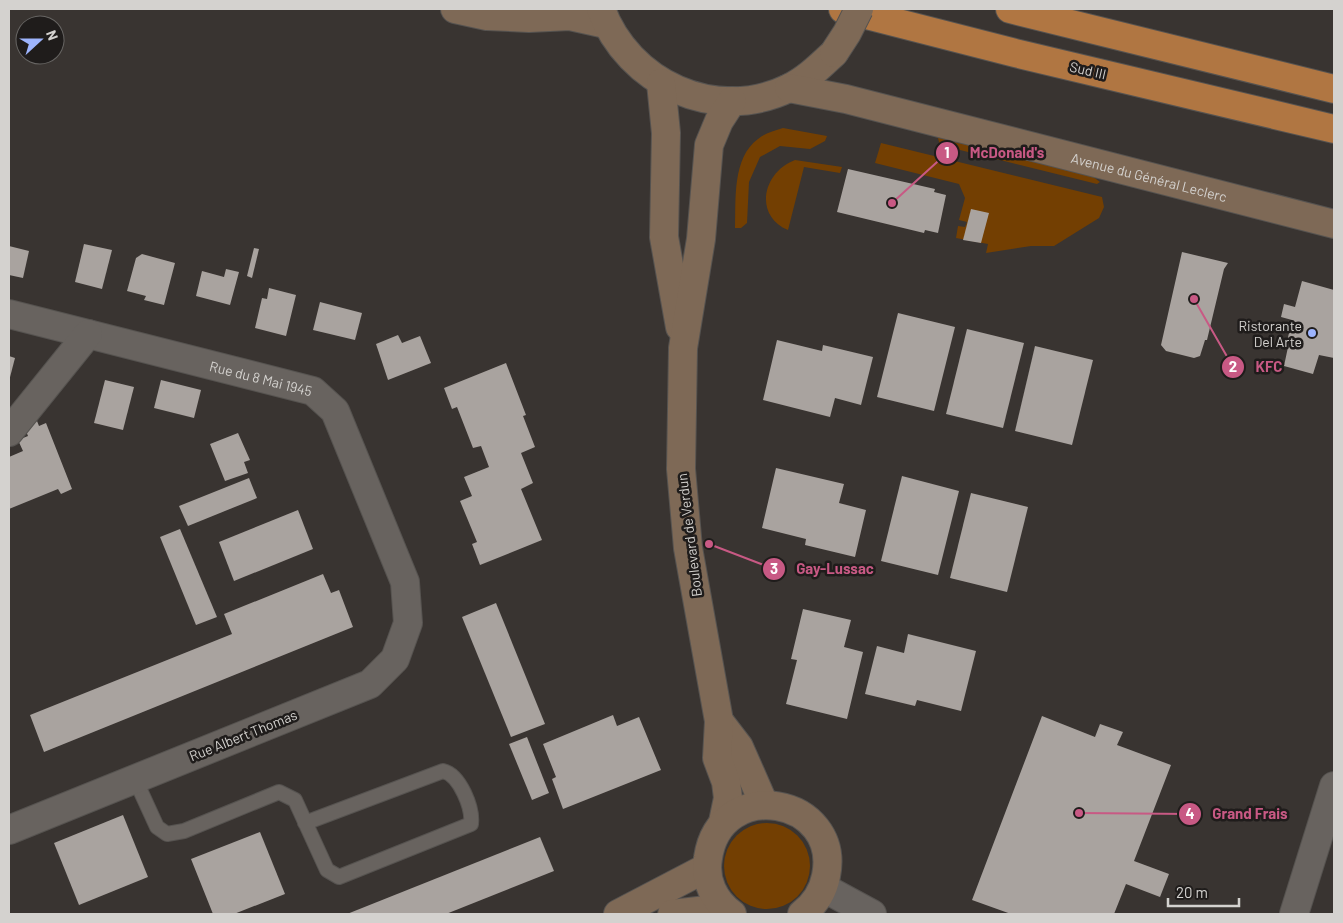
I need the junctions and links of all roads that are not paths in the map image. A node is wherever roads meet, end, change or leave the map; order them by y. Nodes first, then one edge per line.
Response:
1 (455, 9) edge
2 (842, 9) edge
3 (859, 9) edge
4 (1010, 9) edge
5 (604, 16) edge
6 (661, 83) junction
7 (789, 88) junction
8 (1334, 89) edge
9 (732, 101) junction
10 (1334, 129) edge
11 (1334, 224) edge
12 (9, 314) edge
13 (88, 334) junction
14 (683, 348) junction
15 (9, 432) edge
16 (405, 582) joint
17 (718, 721) junction
18 (134, 779) junction
19 (1334, 786) edge
20 (764, 804) junction
21 (305, 822) junction
22 (723, 822) junction
23 (9, 830) edge
24 (706, 868) junction
25 (812, 906) edge
26 (728, 911) edge
27 (618, 914) edge
28 (672, 914) edge
29 (872, 914) edge
30 (1294, 914) edge

1 - 5 main road
2 - 10 highway, Sud III
3 - 7 main road, bridge
4 - 8 highway
5 - 6 main road
6 - 9 main road
6 - 14 main road, Boulevard de Verdun
7 - 9 main road
7 - 11 main road, Avenue du Général Leclerc
9 - 14 main road, Boulevard de Verdun
12 - 13 street, Rue du 8 Mai 1945
13 - 15 street
13 - 16 street, Rue du 8 Mai 1945
14 - 17 main road, Boulevard de Verdun
16 - 18 street, Rue Albert Thomas
17 - 20 main road, Boulevard de Verdun
17 - 22 main road, Boulevard de Verdun
18 - 21 lane
18 - 23 street, Rue Albert Thomas
19 - 30 street
20 - 22 main road
20 - 25 main road
21 - 21 lane
22 - 24 main road
24 - 26 main road
24 - 27 main road
25 - 29 street
26 - 28 main road

